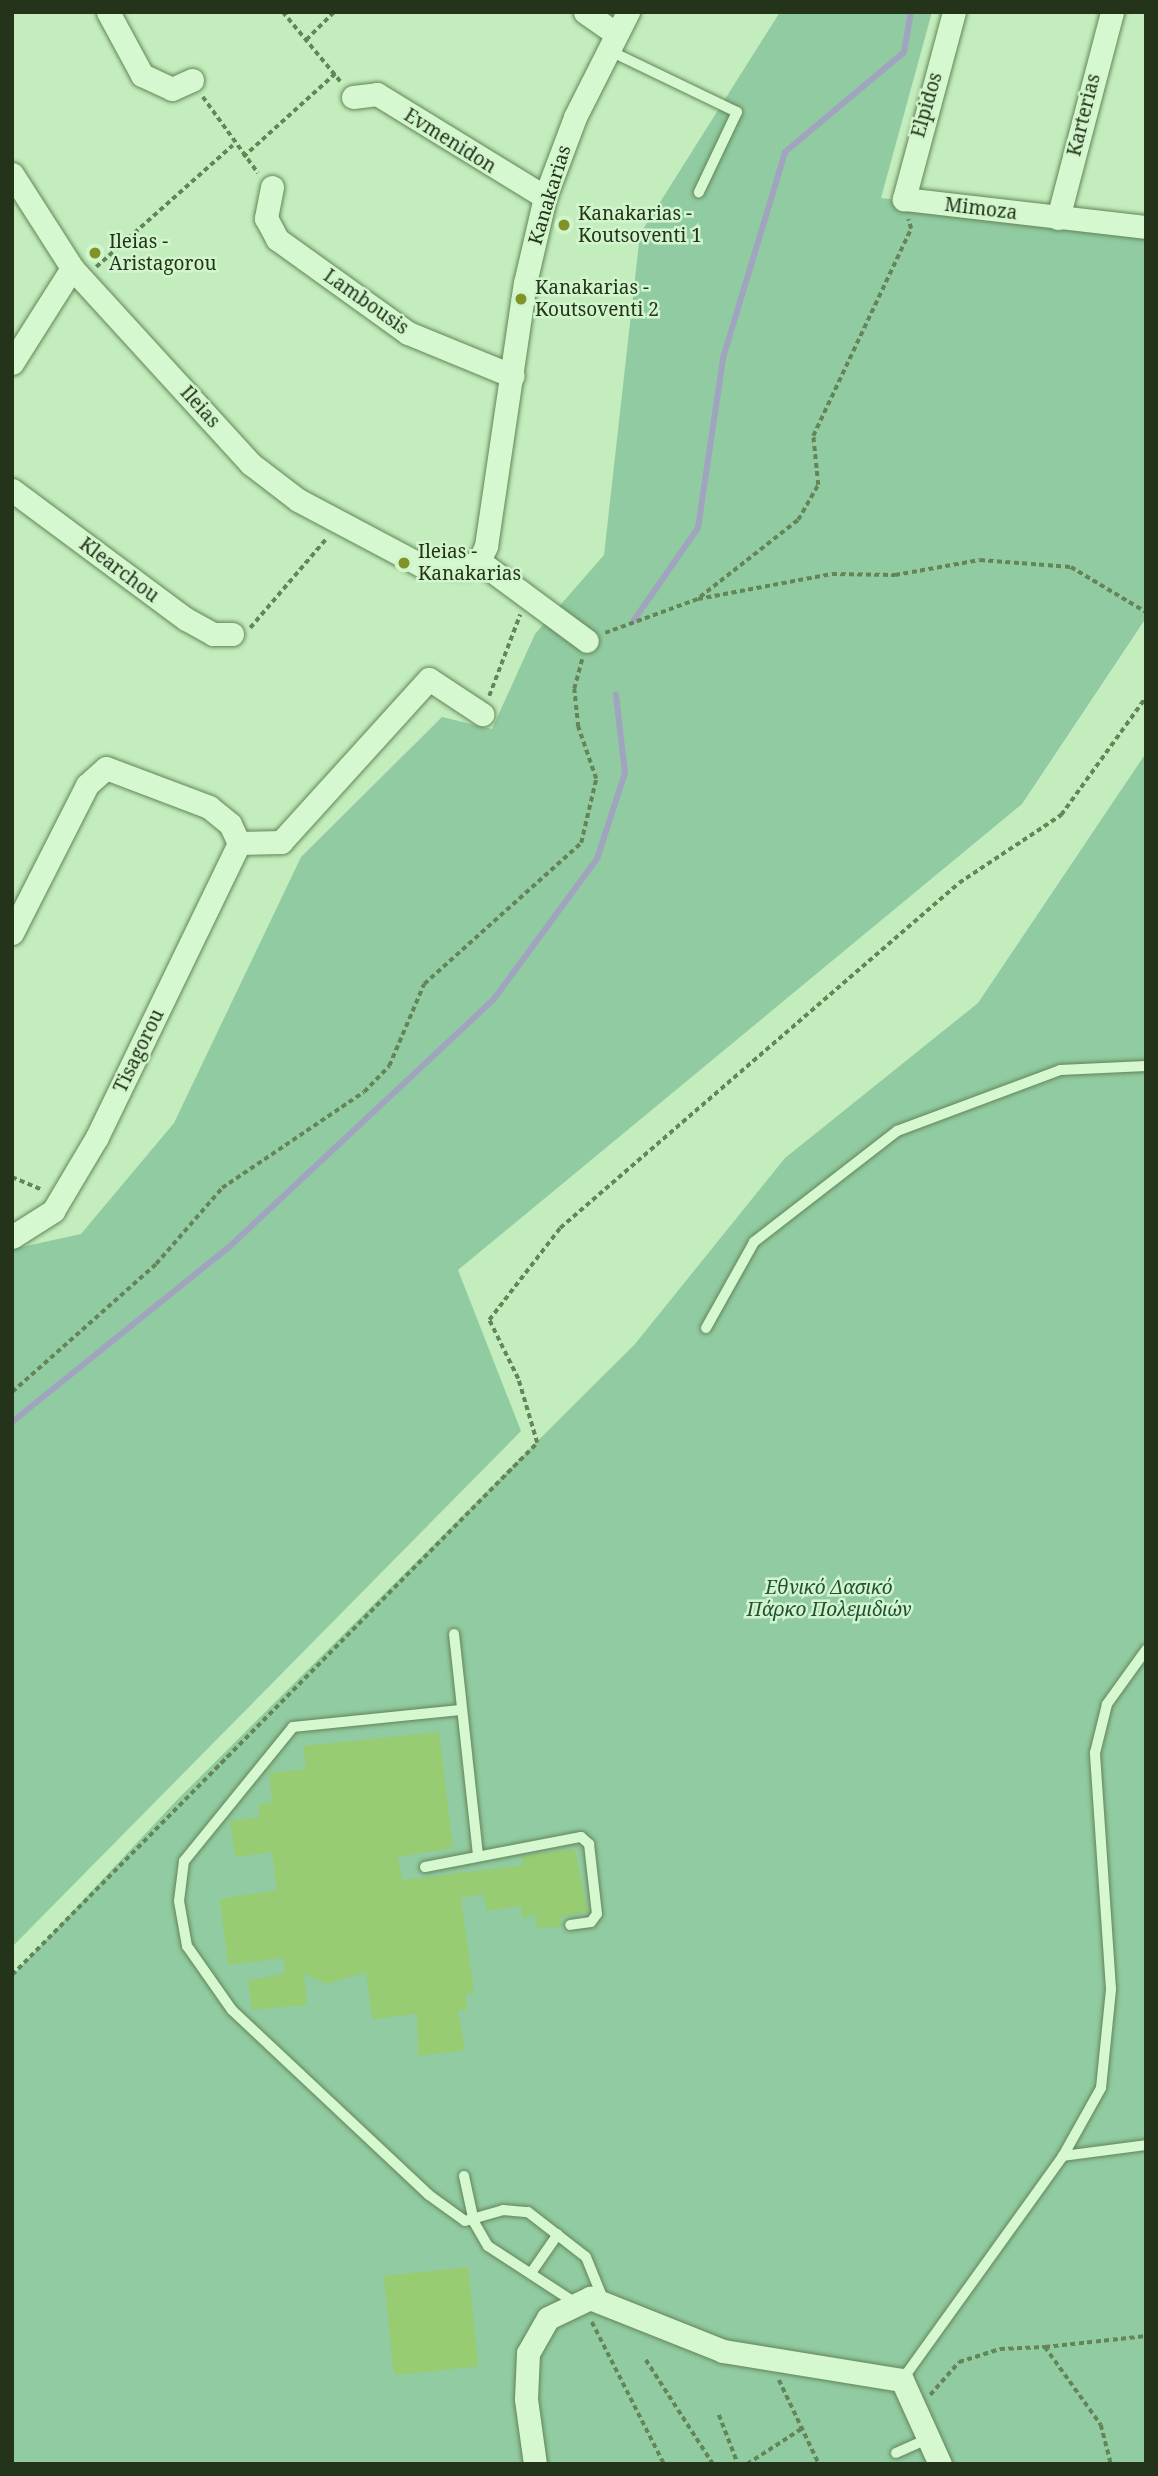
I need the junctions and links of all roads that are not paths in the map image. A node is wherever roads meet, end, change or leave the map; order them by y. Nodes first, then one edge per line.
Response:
1 (108, 12) edge
2 (585, 12) edge
3 (628, 12) edge
4 (954, 12) edge
5 (1112, 12) edge
6 (612, 42) junction
7 (192, 80) road end
8 (353, 97) road end
9 (12, 174) edge
10 (272, 187) road end
11 (699, 192) dead end
12 (545, 197) junction
13 (904, 199) joint
14 (1058, 218) junction
15 (1146, 228) edge
16 (77, 273) junction
17 (12, 363) edge
18 (513, 376) junction
19 (12, 490) edge
20 (479, 561) junction
21 (232, 634) road end
22 (587, 641) road end
23 (482, 714) road end
24 (239, 843) junction
25 (12, 933) edge
26 (1146, 1066) edge
27 (12, 1237) edge
28 (706, 1328) dead end
29 (454, 1634) dead end
30 (1146, 1650) edge
31 (460, 1710) junction
32 (478, 1856) junction
33 (425, 1867) dead end
34 (569, 1925) dead end
35 (1146, 2145) edge
36 (1063, 2156) junction
37 (464, 2176) dead end
38 (474, 2222) junction
39 (558, 2234) junction
40 (531, 2273) junction
41 (603, 2299) junction
42 (574, 2302) junction
43 (902, 2379) junction
44 (928, 2439) junction
45 (896, 2453) dead end
46 (535, 2464) edge
47 (940, 2464) edge

1 - 7 street
2 - 6 street
3 - 6 street, Kanakarias
4 - 13 street, Elpidos
5 - 14 street, Karterias
6 - 11 lane
6 - 12 street, Kanakarias
8 - 12 street, Evmenidon
9 - 16 street, Ileias
10 - 18 street, Lambousis
12 - 18 street, Kanakarias
13 - 14 street, Mimoza
14 - 15 street, Mimoza
16 - 17 street
16 - 20 street, Ileias
18 - 20 street, Kanakarias
19 - 21 street, Klearchou
20 - 22 street
23 - 24 street
24 - 25 street
24 - 27 street, Tisagorou
26 - 28 lane
29 - 31 lane
30 - 36 lane
31 - 32 lane
31 - 38 lane
32 - 33 lane
32 - 34 lane
35 - 36 lane
36 - 43 lane
37 - 38 lane
38 - 39 lane
38 - 40 lane
39 - 40 lane
39 - 41 lane
40 - 42 lane
41 - 42 street
41 - 43 street
42 - 46 street
43 - 44 street
44 - 45 lane
44 - 47 street

